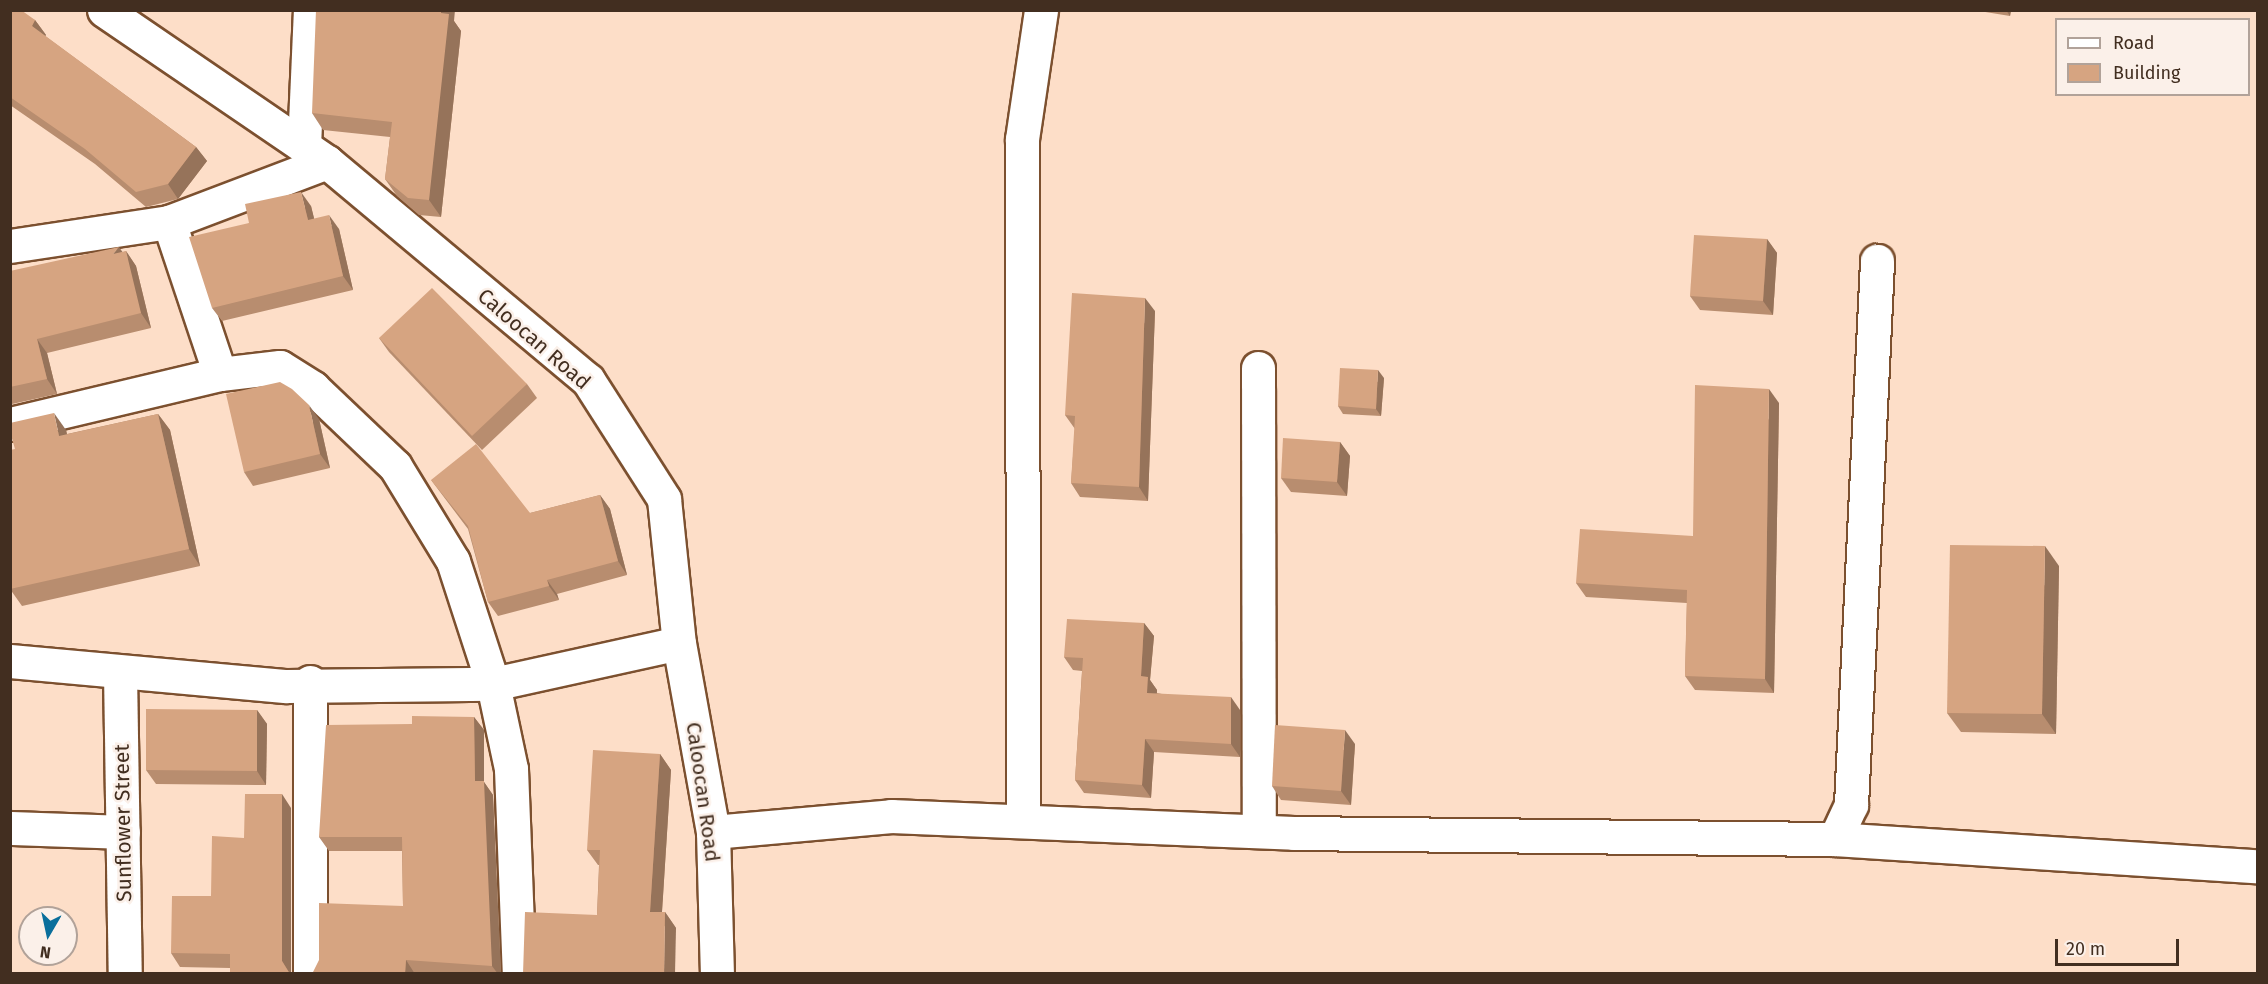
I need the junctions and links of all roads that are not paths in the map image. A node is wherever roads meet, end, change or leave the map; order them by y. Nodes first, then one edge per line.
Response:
1 (104, 10) edge
2 (310, 10) edge
3 (1041, 10) edge
4 (316, 154) junction
5 (10, 218) edge
6 (169, 222) junction
7 (25, 242) edge
8 (1877, 261) dead end
9 (1258, 368) dead end
10 (220, 374) junction
11 (10, 424) edge
12 (679, 644) junction
13 (10, 661) edge
14 (120, 672) junction
15 (310, 682) junction
16 (493, 684) junction
17 (1023, 821) junction
18 (10, 828) edge
19 (1259, 831) junction
20 (123, 832) junction
21 (712, 832) junction
22 (1835, 839) junction
23 (2258, 866) edge
24 (125, 974) edge
25 (310, 974) edge
26 (519, 974) edge
27 (717, 974) edge

1 - 4 street, Caloocan Road
2 - 4 street
3 - 17 street
4 - 6 street
4 - 12 street, Caloocan Road
5 - 7 street
6 - 7 street
6 - 10 street
8 - 22 street
9 - 19 street
10 - 11 street
10 - 16 street
12 - 16 street
12 - 21 street, Caloocan Road
13 - 14 street
14 - 15 street
14 - 20 street, Sunflower Street
15 - 16 street
15 - 25 street
16 - 26 street
17 - 19 street
17 - 21 street
18 - 20 street
19 - 22 street
20 - 24 street, Sunflower Street
21 - 27 street, Caloocan Road
22 - 23 street

